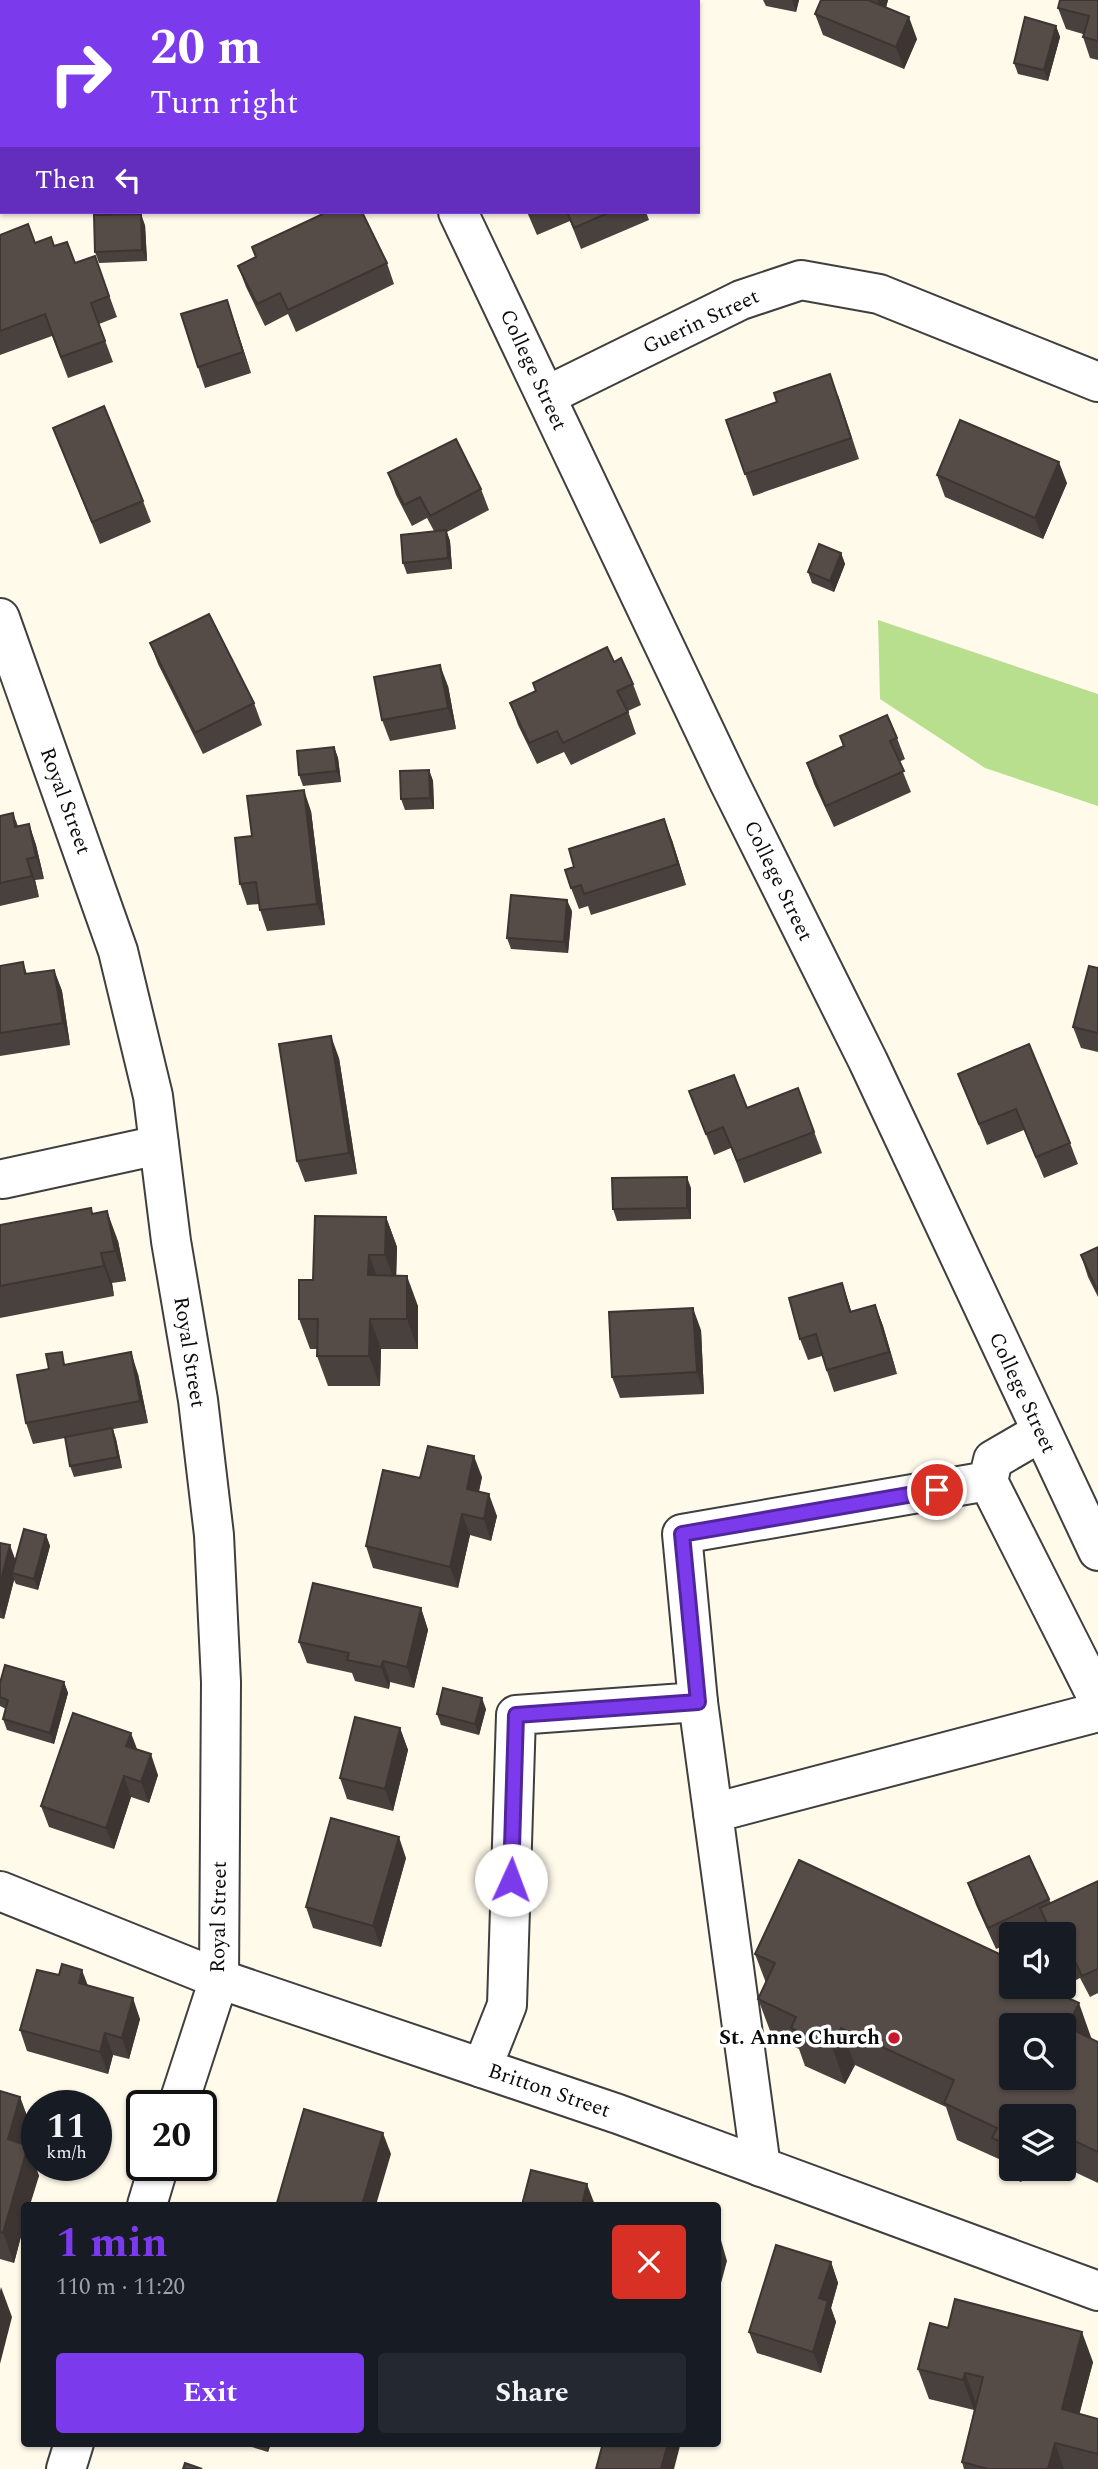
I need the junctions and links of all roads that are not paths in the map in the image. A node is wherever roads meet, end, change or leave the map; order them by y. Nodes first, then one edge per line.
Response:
1 (459, 214) edge
2 (1098, 382) edge
3 (546, 396) junction
4 (0, 618) edge
5 (159, 1145) junction
6 (3, 1179) dead end
7 (1041, 1432) junction
8 (988, 1481) junction
9 (1098, 1551) edge
10 (1098, 1699) edge
11 (698, 1702) junction
12 (1098, 1712) edge
13 (713, 1813) junction
14 (0, 1891) edge
15 (219, 1979) junction
16 (482, 2068) junction
17 (183, 2090) edge
18 (761, 2167) junction
19 (154, 2181) edge
20 (148, 2202) edge
21 (1098, 2291) edge
22 (73, 2447) edge
23 (66, 2469) edge

1 - 3 street, College Street
2 - 3 street, Guerin Street
3 - 7 street, College Street
4 - 5 street, Royal Street
5 - 6 street
5 - 15 street, Royal Street
7 - 8 street
7 - 9 street, College Street
8 - 10 street
8 - 11 street
11 - 13 street
11 - 16 street
12 - 13 street
13 - 18 street
14 - 15 street, Britton Street
15 - 16 street, Britton Street
15 - 17 street, Royal Street
16 - 18 street, Britton Street
18 - 21 street, Britton Street
19 - 20 street
22 - 23 street

